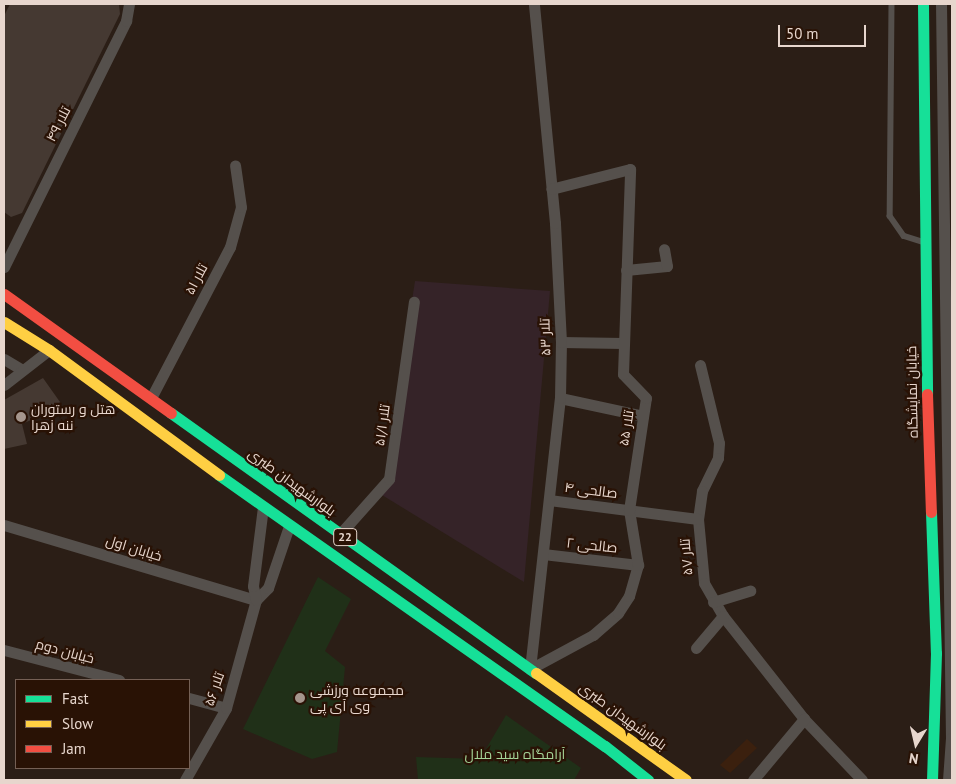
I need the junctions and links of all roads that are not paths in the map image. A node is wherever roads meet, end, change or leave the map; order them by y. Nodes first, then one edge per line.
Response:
1 (129, 4) edge
2 (534, 4) edge
3 (892, 4) edge
4 (923, 4) edge
5 (941, 4) edge
6 (235, 165) dead end
7 (551, 190) junction
8 (925, 242) junction
9 (664, 249) dead end
10 (5, 258) edge
11 (626, 270) junction
12 (4, 294) edge
13 (414, 302) dead end
14 (4, 322) edge
15 (561, 342) junction
16 (623, 343) junction
17 (48, 350) junction
18 (4, 358) edge
19 (700, 365) dead end
20 (22, 370) junction
21 (4, 385) edge
22 (151, 398) junction
23 (560, 398) junction
24 (643, 416) junction
25 (549, 500) junction
26 (262, 507) junction
27 (629, 510) junction
28 (698, 519) junction
29 (4, 525) edge
30 (289, 526) junction
31 (340, 534) junction
32 (543, 554) junction
33 (638, 565) junction
34 (750, 591) dead end
35 (256, 600) junction
36 (713, 602) junction
37 (723, 616) junction
38 (696, 648) dead end
39 (4, 650) edge
40 (530, 669) junction
41 (115, 679) edge
42 (190, 698) edge
43 (226, 708) junction
44 (804, 719) junction
45 (605, 746) junction
46 (688, 779) edge
47 (185, 780) edge
48 (626, 780) edge
49 (648, 780) edge
50 (753, 780) edge
51 (862, 780) edge
52 (932, 780) edge
53 (948, 780) edge

1 - 10 street, تلار ۴۹
2 - 7 street, تلار ۵۳
3 - 8 lane
4 - 8 main road, خیابان نمایشگاه
5 - 53 street
6 - 22 street, تلار ۵۱
7 - 11 street, تلار ۵۵
7 - 15 street, تلار ۵۳
8 - 52 main road, خیابان نمایشگاه
9 - 11 street
11 - 16 street, تلار ۵۵
12 - 22 main road, بلوارشهیدان طبری / 22
13 - 31 street, تلار ۵۱/۱
14 - 17 main road, 22
15 - 16 street
15 - 23 street, تلار ۵۳
16 - 24 street, تلار ۵۵
17 - 20 street
17 - 26 main road, 22
18 - 20 street
19 - 28 street, تلار ۵۷
20 - 21 street
22 - 31 main road, بلوارشهیدان طبری / 22
23 - 24 street
23 - 25 street, تلار ۵۳
24 - 27 street, تلار ۵۵
25 - 27 street, صالحی ۴
25 - 32 street, تلار ۵۳
26 - 30 main road, 22
26 - 35 street
27 - 28 street, صالحی ۴
27 - 33 street, تلار ۵۵
28 - 36 street, تلار ۵۷
29 - 35 street, خیابان اول
30 - 35 street
30 - 45 main road, 22
31 - 40 main road, بلوارشهیدان طبری / 22
32 - 33 street, صالحی ۲
32 - 40 street, تلار ۵۳
33 - 40 street, تلار ۵۵
34 - 36 street
35 - 43 street, تلار ۵۶
36 - 37 street, تلار ۵۷
37 - 38 street
37 - 44 street, تلار ۵۷
39 - 41 street, خیابان دوم
40 - 46 main road, بلوارشهیدان طبری / 22
42 - 43 street
43 - 47 street, تلار ۵۶
44 - 50 street
44 - 51 street, تلار ۵۷
45 - 48 main road
45 - 49 main road, 22

